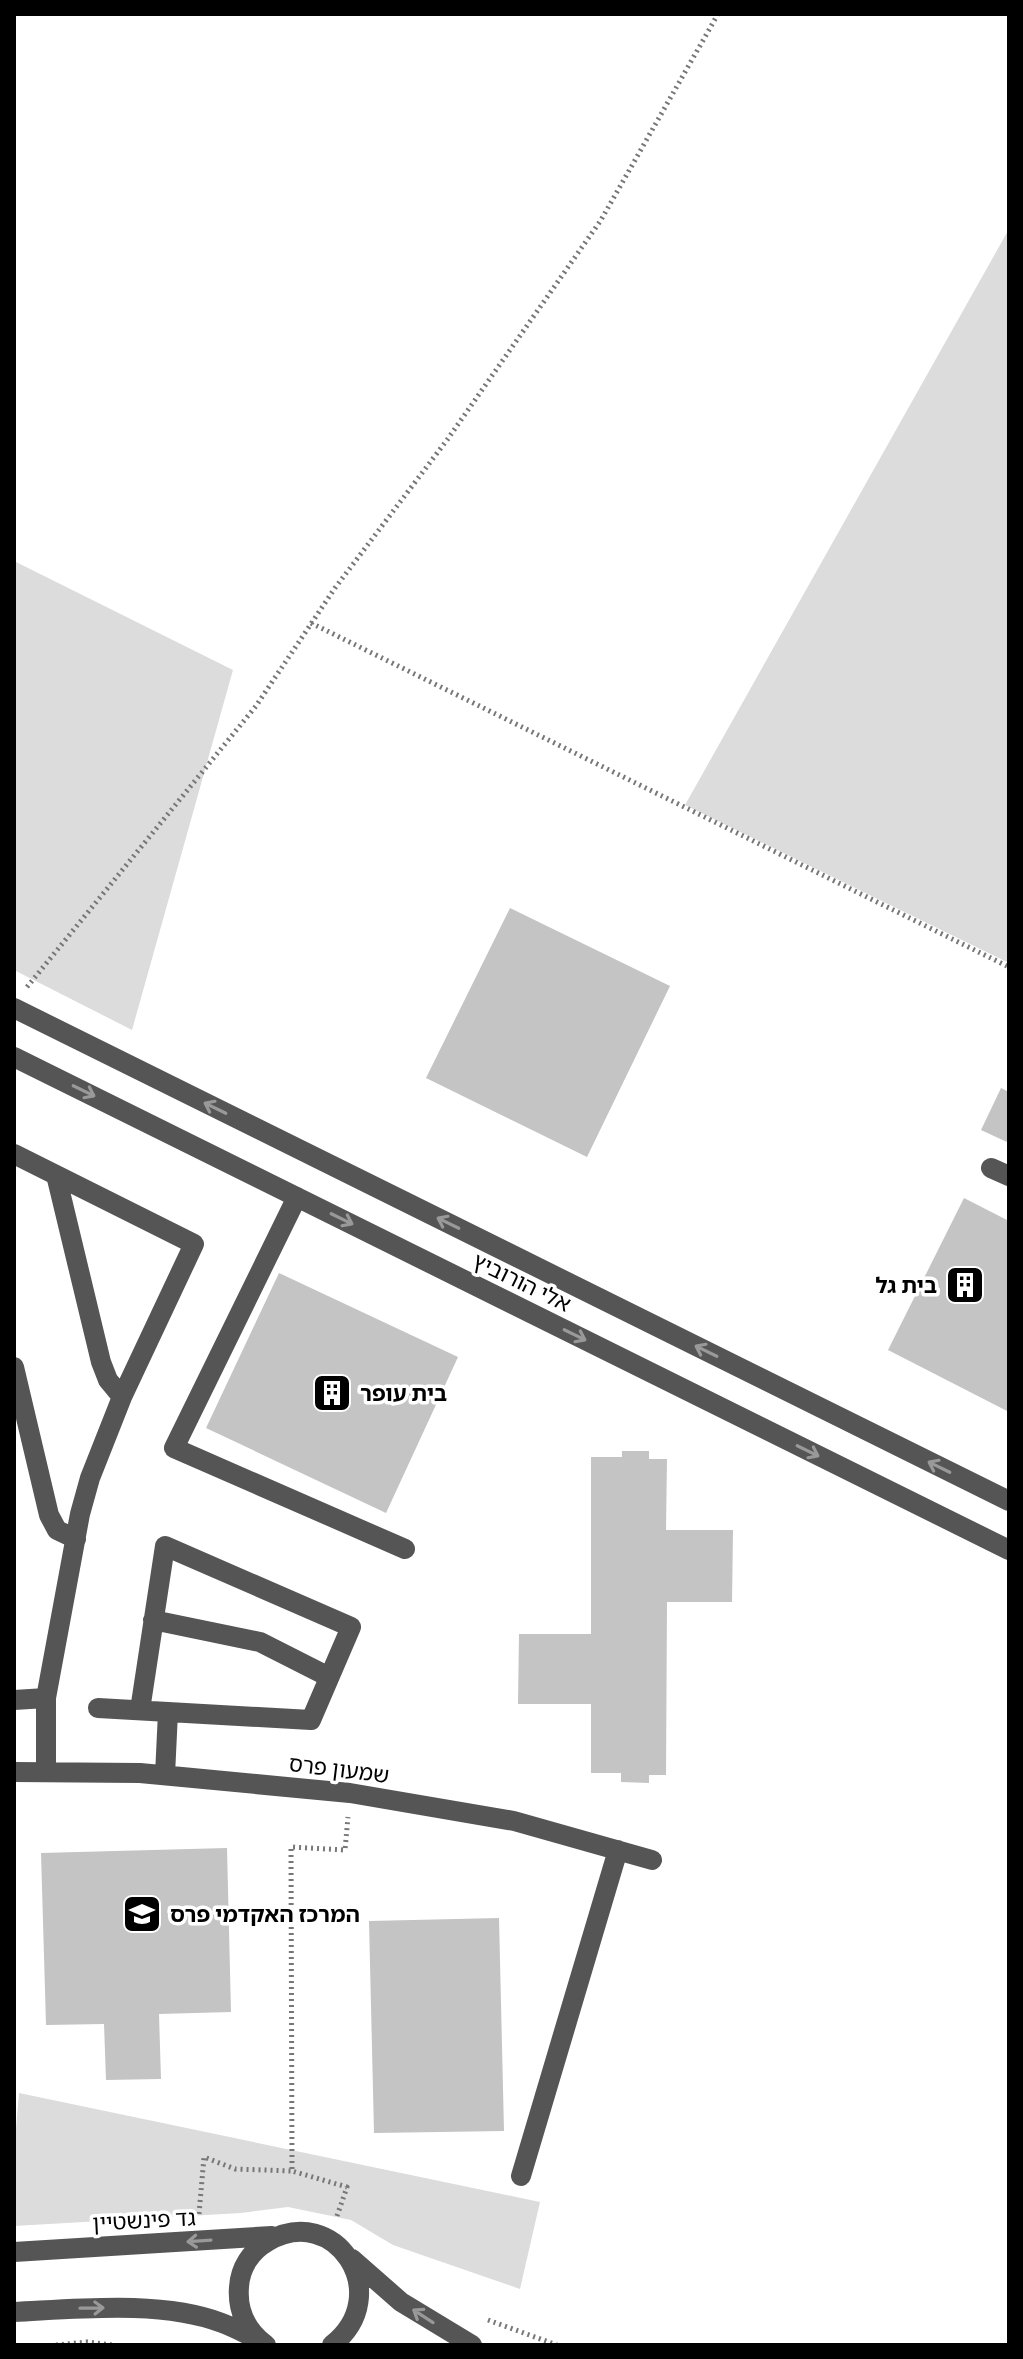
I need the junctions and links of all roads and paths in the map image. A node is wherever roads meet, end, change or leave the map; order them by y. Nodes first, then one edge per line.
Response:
1 (718, 14) edge
2 (311, 623) junction
3 (1009, 967) edge
4 (19, 999) edge
5 (14, 1057) edge
6 (14, 1154) edge
7 (56, 1175) junction
8 (297, 1197) junction
9 (14, 1367) edge
10 (122, 1397) junction
11 (1009, 1501) edge
12 (76, 1539) junction
13 (405, 1549) dead end
14 (1009, 1550) edge
15 (153, 1620) junction
16 (329, 1677) junction
17 (46, 1698) junction
18 (14, 1700) edge
19 (98, 1708) dead end
20 (140, 1710) junction
21 (168, 1712) junction
22 (46, 1771) junction
23 (14, 1772) edge
24 (165, 1775) junction
25 (350, 1793) junction
26 (618, 1850) junction
27 (652, 1860) dead end
28 (292, 2171) junction
29 (521, 2176) dead end
30 (276, 2236) junction
31 (197, 2241) junction
32 (334, 2243) junction
33 (14, 2252) edge
34 (14, 2312) edge
35 (263, 2342) edge
36 (56, 2345) edge
37 (113, 2345) edge
38 (332, 2345) edge
39 (472, 2345) edge

1 - 2 path
2 - 3 path
2 - 4 path
11 -> 4 street, אלי הורוביץ
5 -> 8 street, אלי הורוביץ
6 - 7 street
7 - 10 street
7 - 10 street
8 - 13 street
8 -> 14 street, אלי הורוביץ
9 - 12 street
10 - 12 street
12 - 17 street
15 - 16 street
15 - 16 street
15 - 20 street
16 - 21 street
17 - 18 street
17 - 22 street
19 - 20 street
20 - 21 street
21 - 24 street
22 - 23 street, שמעון פרס
22 - 24 street, שמעון פרס
24 - 25 street, שמעון פרס
25 - 26 street, שמעון פרס
25 - 28 path
26 - 27 street, שמעון פרס
26 - 29 street
28 - 31 path
28 - 32 path
30 -> 31 street, גד פינשטיין
30 - 32 street, גד פינשטיין
30 - 35 street
31 - 33 street, גד פינשטיין
32 - 38 street
39 -> 32 street
34 -> 35 street
36 - 37 path

